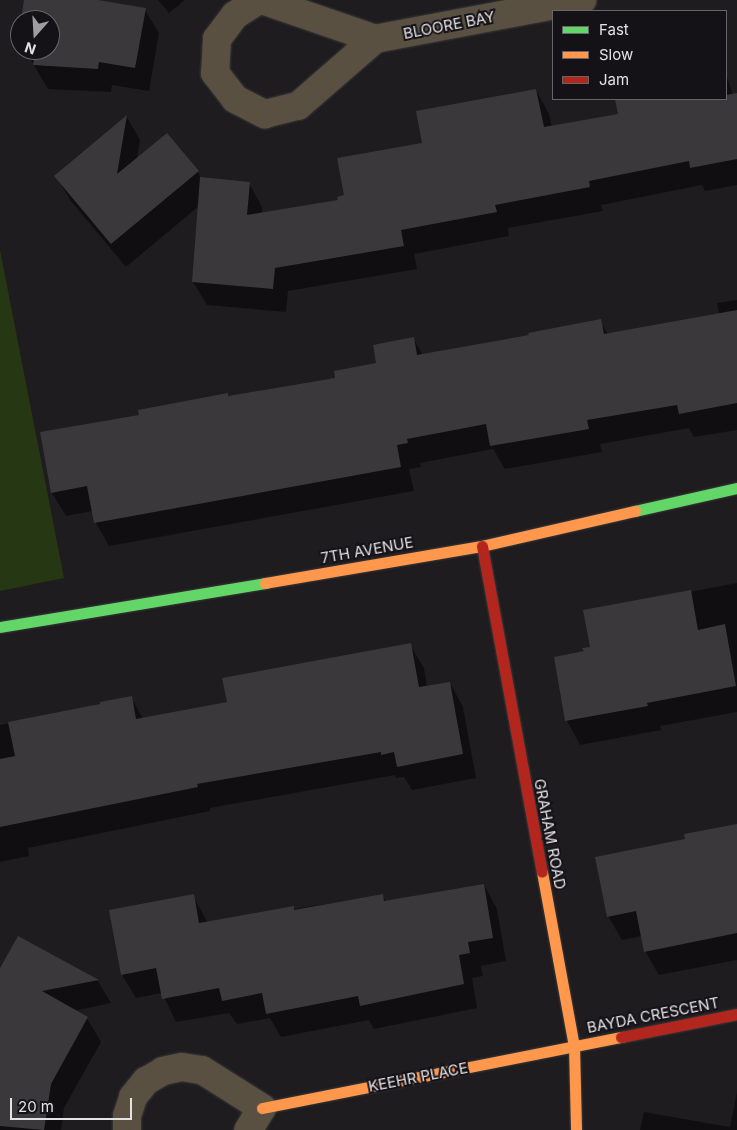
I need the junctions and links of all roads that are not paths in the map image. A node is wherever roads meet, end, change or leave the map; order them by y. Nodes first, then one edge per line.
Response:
1 (261, 0) edge
2 (582, 0) edge
3 (375, 39) junction
4 (737, 488) edge
5 (482, 546) junction
6 (0, 627) edge
7 (737, 1014) edge
8 (574, 1046) junction
9 (255, 1119) edge
10 (127, 1130) edge
11 (576, 1130) edge

1 - 3 street, BLOORE BAY
1 - 3 street, BLOORE BAY
2 - 3 street, BLOORE BAY
4 - 5 street, 7TH AVENUE
5 - 6 street, 7TH AVENUE
5 - 8 street, GRAHAM ROAD
7 - 8 street, BAYDA CRESCENT
8 - 9 street, KEEHR PLACE
8 - 11 street, GRAHAM ROAD
9 - 10 street, KEEHR PLACE

